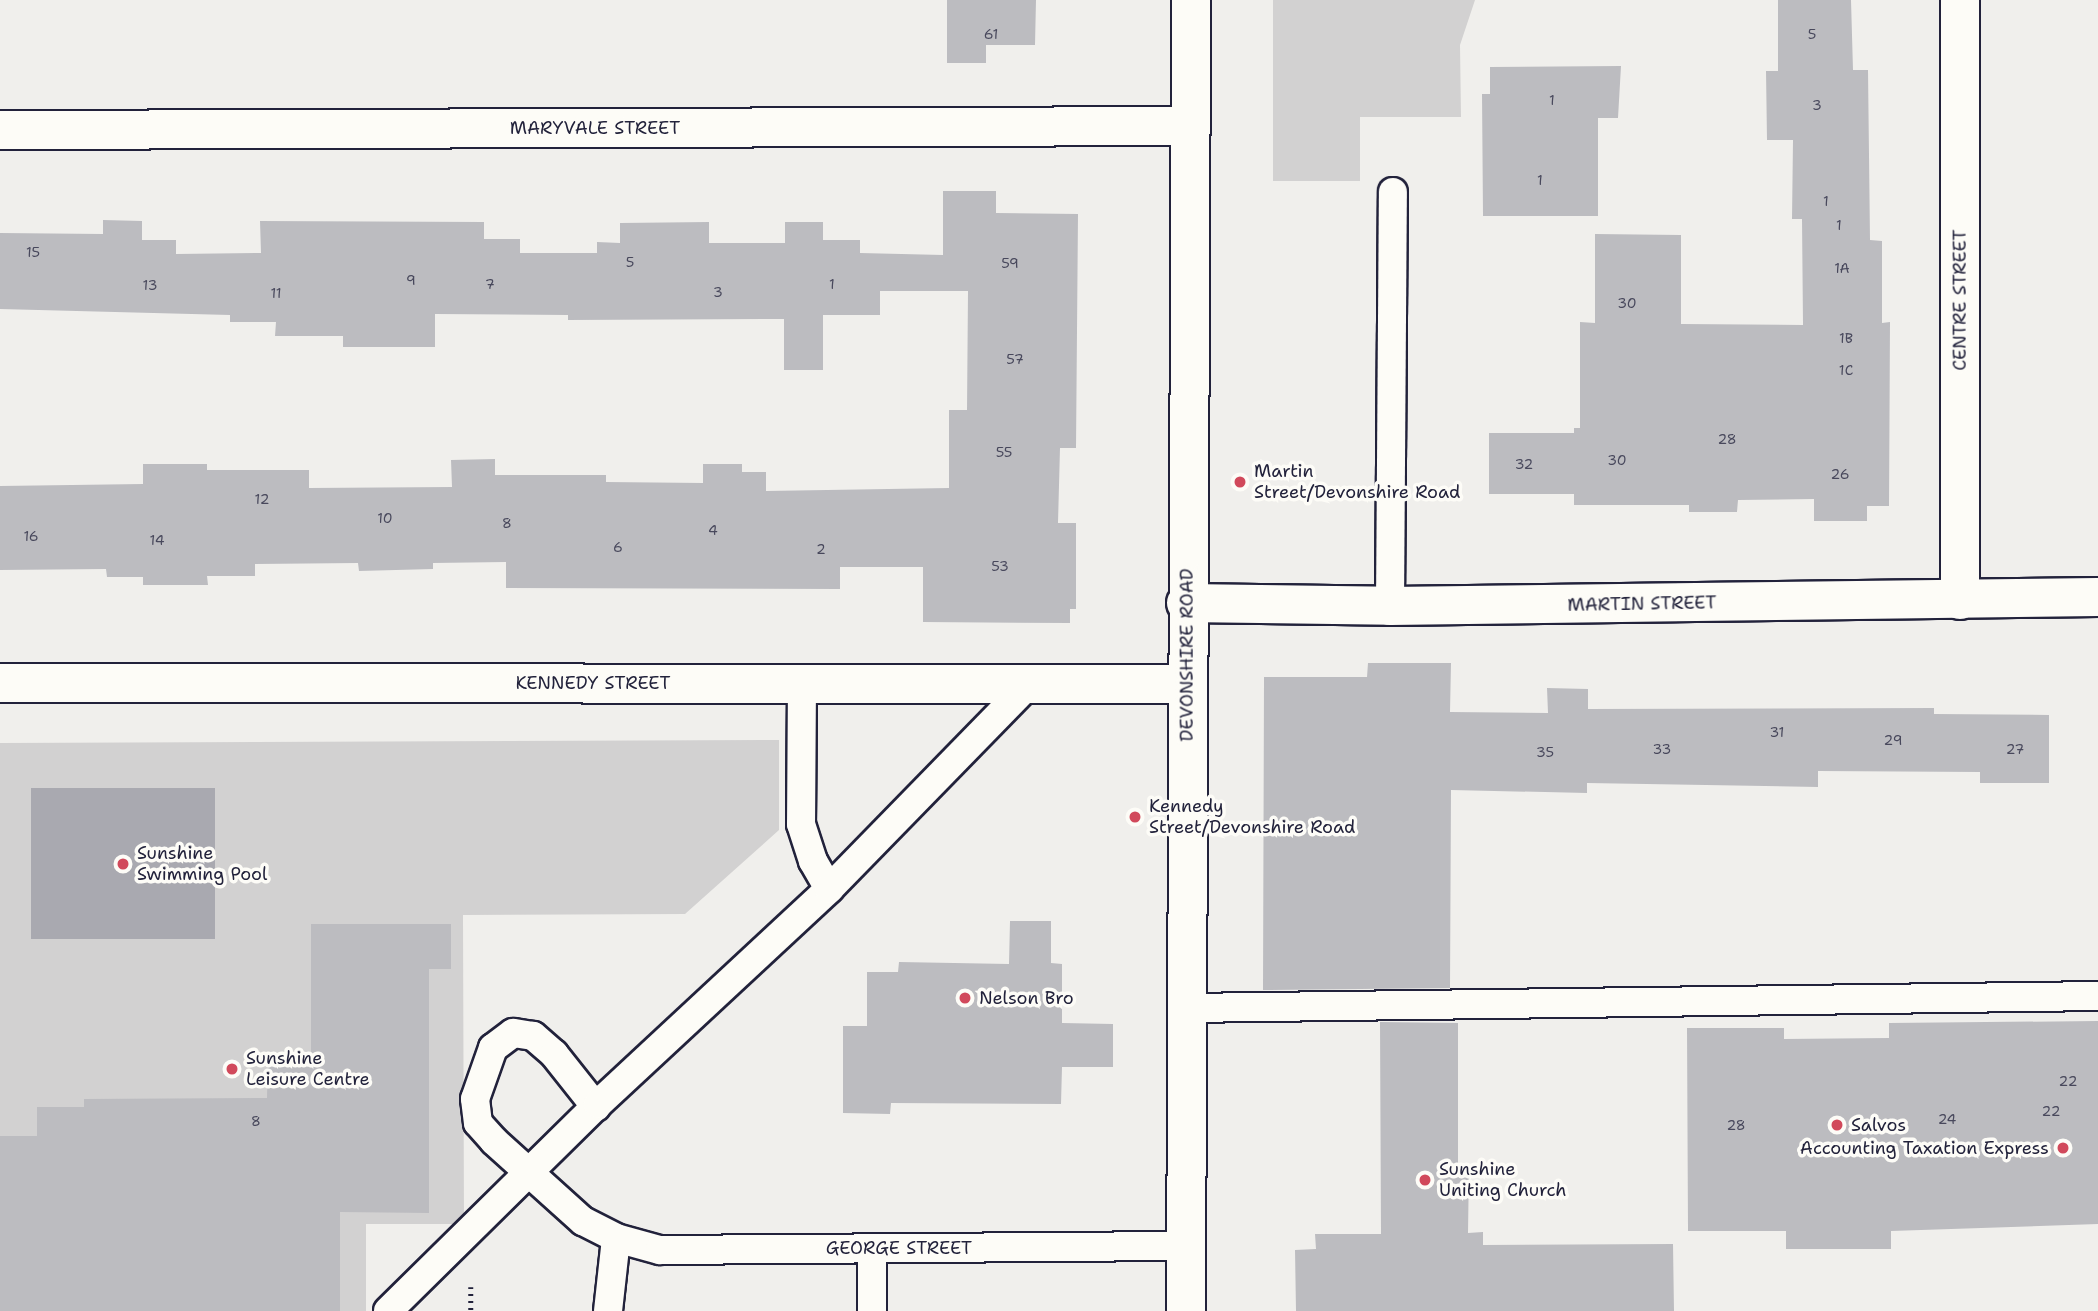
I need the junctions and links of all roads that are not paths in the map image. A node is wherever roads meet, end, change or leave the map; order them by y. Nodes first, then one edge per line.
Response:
1 (1191, 0) edge
2 (1961, 0) edge
3 (1190, 126) junction
4 (0, 130) edge
5 (1393, 192) dead end
6 (2098, 597) edge
7 (1960, 600) junction
8 (1186, 603) junction
9 (1390, 606) junction
10 (802, 682) junction
11 (0, 683) edge
12 (1029, 684) junction
13 (1186, 684) junction
14 (830, 889) junction
15 (2098, 996) edge
16 (1186, 1008) junction
17 (596, 1108) junction
18 (531, 1173) junction
19 (615, 1238) junction
20 (1185, 1246) junction
21 (872, 1248) junction
22 (388, 1311) edge
23 (608, 1311) edge
24 (872, 1311) edge
25 (1186, 1311) edge

1 - 3 street, DEVONSHIRE ROAD
2 - 7 street, CENTRE STREET
3 - 4 street, MARYVALE STREET
3 - 8 street, DEVONSHIRE ROAD
5 - 9 lane
6 - 7 street, MARTIN STREET
7 - 9 street, MARTIN STREET
8 - 9 street, MARTIN STREET
8 - 13 street, DEVONSHIRE ROAD
10 - 11 street, KENNEDY STREET
10 - 12 street, KENNEDY STREET
10 - 14 lane
12 - 13 street, KENNEDY STREET
12 - 14 lane
13 - 16 street, DEVONSHIRE ROAD
14 - 17 lane
15 - 16 lane
16 - 20 street, DEVONSHIRE ROAD
17 - 18 lane
17 - 18 lane
18 - 19 lane, GEORGE STREET
18 - 22 lane
19 - 21 lane, GEORGE STREET
19 - 23 lane
20 - 21 lane, GEORGE STREET
20 - 25 street, DEVONSHIRE ROAD
21 - 24 lane

